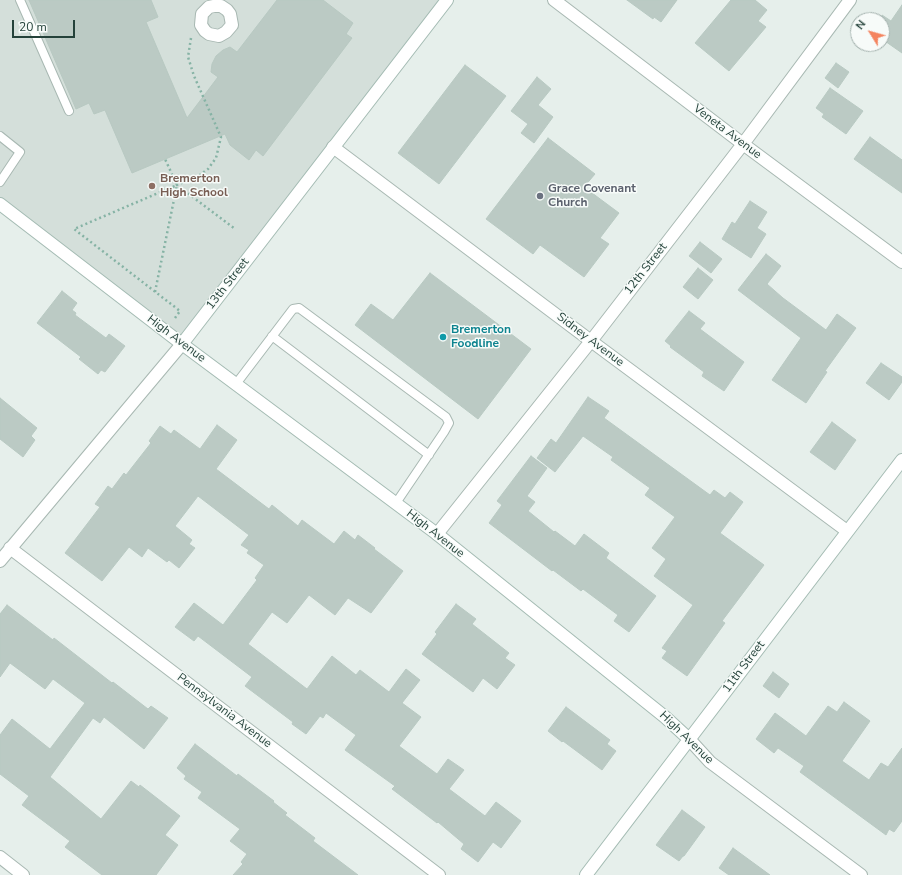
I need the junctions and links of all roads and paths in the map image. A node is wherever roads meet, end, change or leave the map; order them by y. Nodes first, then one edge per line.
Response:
1 (20, 0) edge
2 (447, 0) edge
3 (554, 0) edge
4 (850, 0) edge
5 (201, 18) dead end
6 (69, 111) dead end
7 (0, 136) edge
8 (743, 144) junction
9 (333, 147) junction
10 (165, 159) dead end
11 (0, 182) edge
12 (177, 185) junction
13 (0, 204) edge
14 (235, 228) dead end
15 (902, 262) edge
16 (155, 292) junction
17 (165, 331) junction
18 (272, 336) junction
19 (591, 341) junction
20 (182, 344) junction
21 (236, 384) junction
22 (429, 455) junction
23 (902, 460) edge
24 (396, 503) junction
25 (847, 531) junction
26 (437, 534) junction
27 (10, 548) junction
28 (0, 561) edge
29 (689, 739) junction
30 (0, 857) edge
31 (23, 875) edge
32 (439, 875) edge
33 (586, 875) edge
34 (861, 875) edge

1 - 6 lane
2 - 9 street, 13th Street
3 - 8 street, Veneta Avenue
4 - 8 street, 12th Street
5 - 12 path
7 - 11 lane
8 - 15 street, Veneta Avenue
8 - 19 street, 12th Street
9 - 19 street, Sidney Avenue
9 - 20 street, 13th Street
10 - 12 path
12 - 14 path
12 - 16 path
12 - 16 path
13 - 17 street, High Avenue
16 - 17 path
17 - 20 street, High Avenue
18 - 21 lane
18 - 22 lane
18 - 22 lane
19 - 25 street, Sidney Avenue
19 - 26 street, 12th Street
20 - 21 street, High Avenue
20 - 27 street, 13th Street
21 - 24 street, High Avenue
22 - 24 lane
23 - 25 street, 11th Street
24 - 26 street, High Avenue
25 - 29 street, 11th Street
26 - 29 street, High Avenue
27 - 28 street, 13th Street
27 - 32 street, Pennsylvania Avenue
29 - 33 street, 11th Street
29 - 34 street, High Avenue
30 - 31 street

